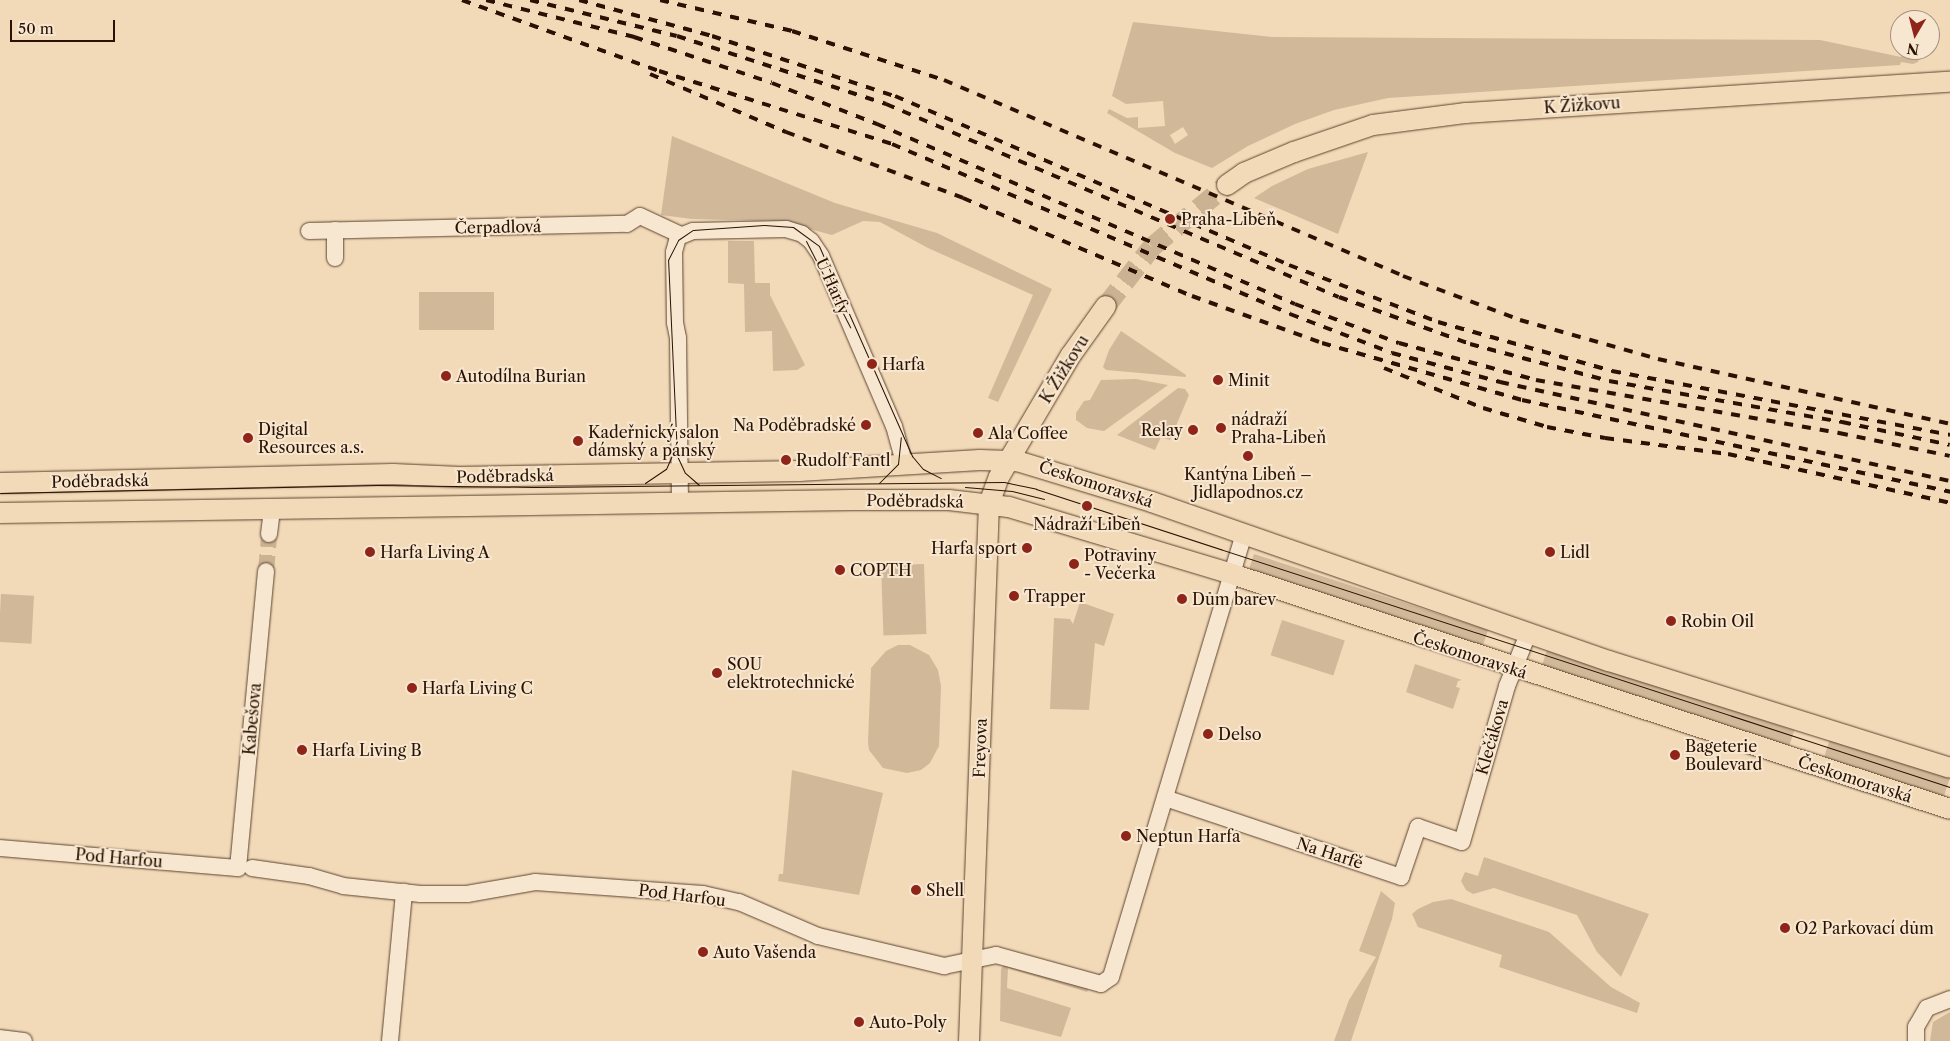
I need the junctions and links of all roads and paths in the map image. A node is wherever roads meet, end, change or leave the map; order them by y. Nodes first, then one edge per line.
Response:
1 (1950, 82) edge
2 (1226, 185) tunnel mouth
3 (335, 230) junction
4 (309, 231) dead end
5 (678, 239) junction
6 (335, 258) dead end
7 (1106, 306) tunnel mouth
8 (1009, 460) junction
9 (905, 466) junction
10 (680, 474) junction
11 (0, 483) edge
12 (680, 502) junction
13 (989, 504) junction
14 (272, 509) junction
15 (0, 513) edge
16 (269, 534) tunnel mouth
17 (1244, 534) junction
18 (266, 571) tunnel mouth
19 (1232, 574) junction
20 (1528, 634) junction
21 (1514, 669) junction
22 (1950, 768) edge
23 (1164, 798) junction
24 (1950, 810) edge
25 (1462, 842) joint
26 (0, 848) edge
27 (245, 868) junction
28 (404, 892) junction
29 (972, 960) junction
30 (1950, 999) edge
31 (0, 1038) edge
32 (24, 1041) edge
33 (390, 1041) edge
34 (969, 1041) edge
35 (1916, 1041) edge

1 - 2 main road, K Žižkovu
3 - 4 street, Čerpadlová
3 - 5 street, Čerpadlová
3 - 6 street
5 - 9 street, U Harfy
5 - 10 street
7 - 8 main road, K Žižkovu
8 - 9 main road, Poděbradská
8 - 13 main road, Freyova
8 - 17 main road, Českomoravská
9 - 10 main road, Poděbradská
10 - 11 main road, Poděbradská
10 - 12 street
12 - 13 main road, Poděbradská
12 - 14 main road, Poděbradská
13 - 19 main road, Českomoravská
13 - 29 main road, Freyova
14 - 15 main road, Poděbradská
14 - 16 street
17 - 19 street
17 - 20 main road, Českomoravská
18 - 27 street, Kabešova
19 - 21 main road, Českomoravská
19 - 23 street
20 - 21 street, Klečákova
20 - 22 main road, Českomoravská
21 - 24 main road, Českomoravská
21 - 25 street, Klečákova
23 - 25 street, Na Harfě
23 - 29 street, Pod Harfou
26 - 27 street, Pod Harfou
27 - 28 street, Pod Harfou
28 - 29 street, Pod Harfou
28 - 33 street
29 - 34 main road, Freyova
30 - 35 street
31 - 32 street

